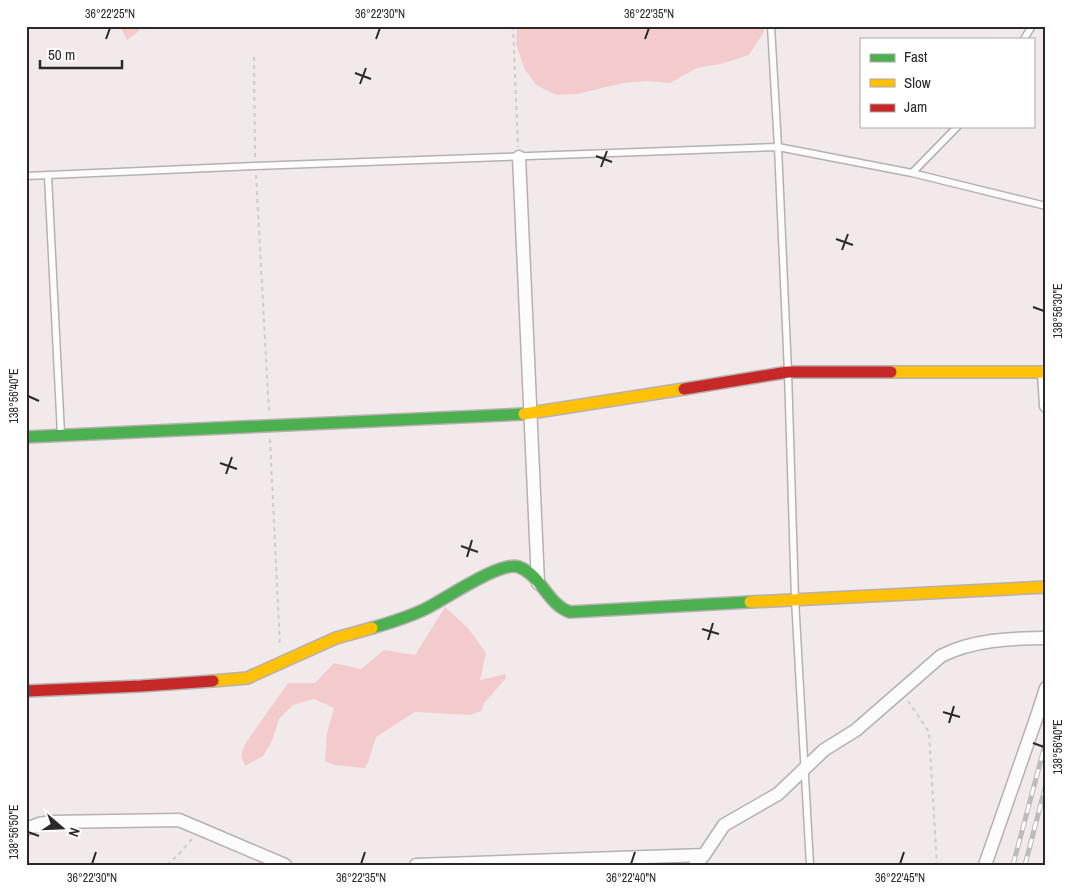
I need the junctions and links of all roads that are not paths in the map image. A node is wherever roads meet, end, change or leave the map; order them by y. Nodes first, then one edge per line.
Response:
1 (771, 26) edge
2 (1032, 26) edge
3 (1025, 38) edge
4 (956, 128) edge
5 (778, 147) junction
6 (518, 157) junction
7 (912, 173) junction
8 (26, 176) edge
9 (48, 176) junction
10 (1046, 206) edge
11 (788, 372) junction
12 (1045, 372) edge
13 (1046, 406) edge
14 (531, 414) junction
15 (61, 435) junction
16 (26, 437) edge
17 (538, 583) junction
18 (1046, 587) edge
19 (795, 599) junction
20 (1046, 638) edge
21 (1046, 688) edge
22 (26, 691) edge
23 (806, 766) junction
24 (26, 829) edge
25 (699, 860) edge
26 (285, 865) edge
27 (416, 865) edge
28 (810, 865) edge
29 (985, 865) edge

1 - 5 lane
2 - 3 lane
4 - 7 lane
5 - 6 lane
5 - 7 lane
5 - 11 lane
6 - 9 lane
6 - 14 street
7 - 10 lane
8 - 9 lane
9 - 15 lane
11 - 12 street
11 - 14 street
11 - 19 lane
12 - 13 street
14 - 15 street
14 - 17 street
15 - 16 street
17 - 19 street
17 - 22 street
18 - 19 street
19 - 23 lane
20 - 23 street
21 - 29 street
23 - 25 street
23 - 28 lane
24 - 26 street
25 - 27 street

